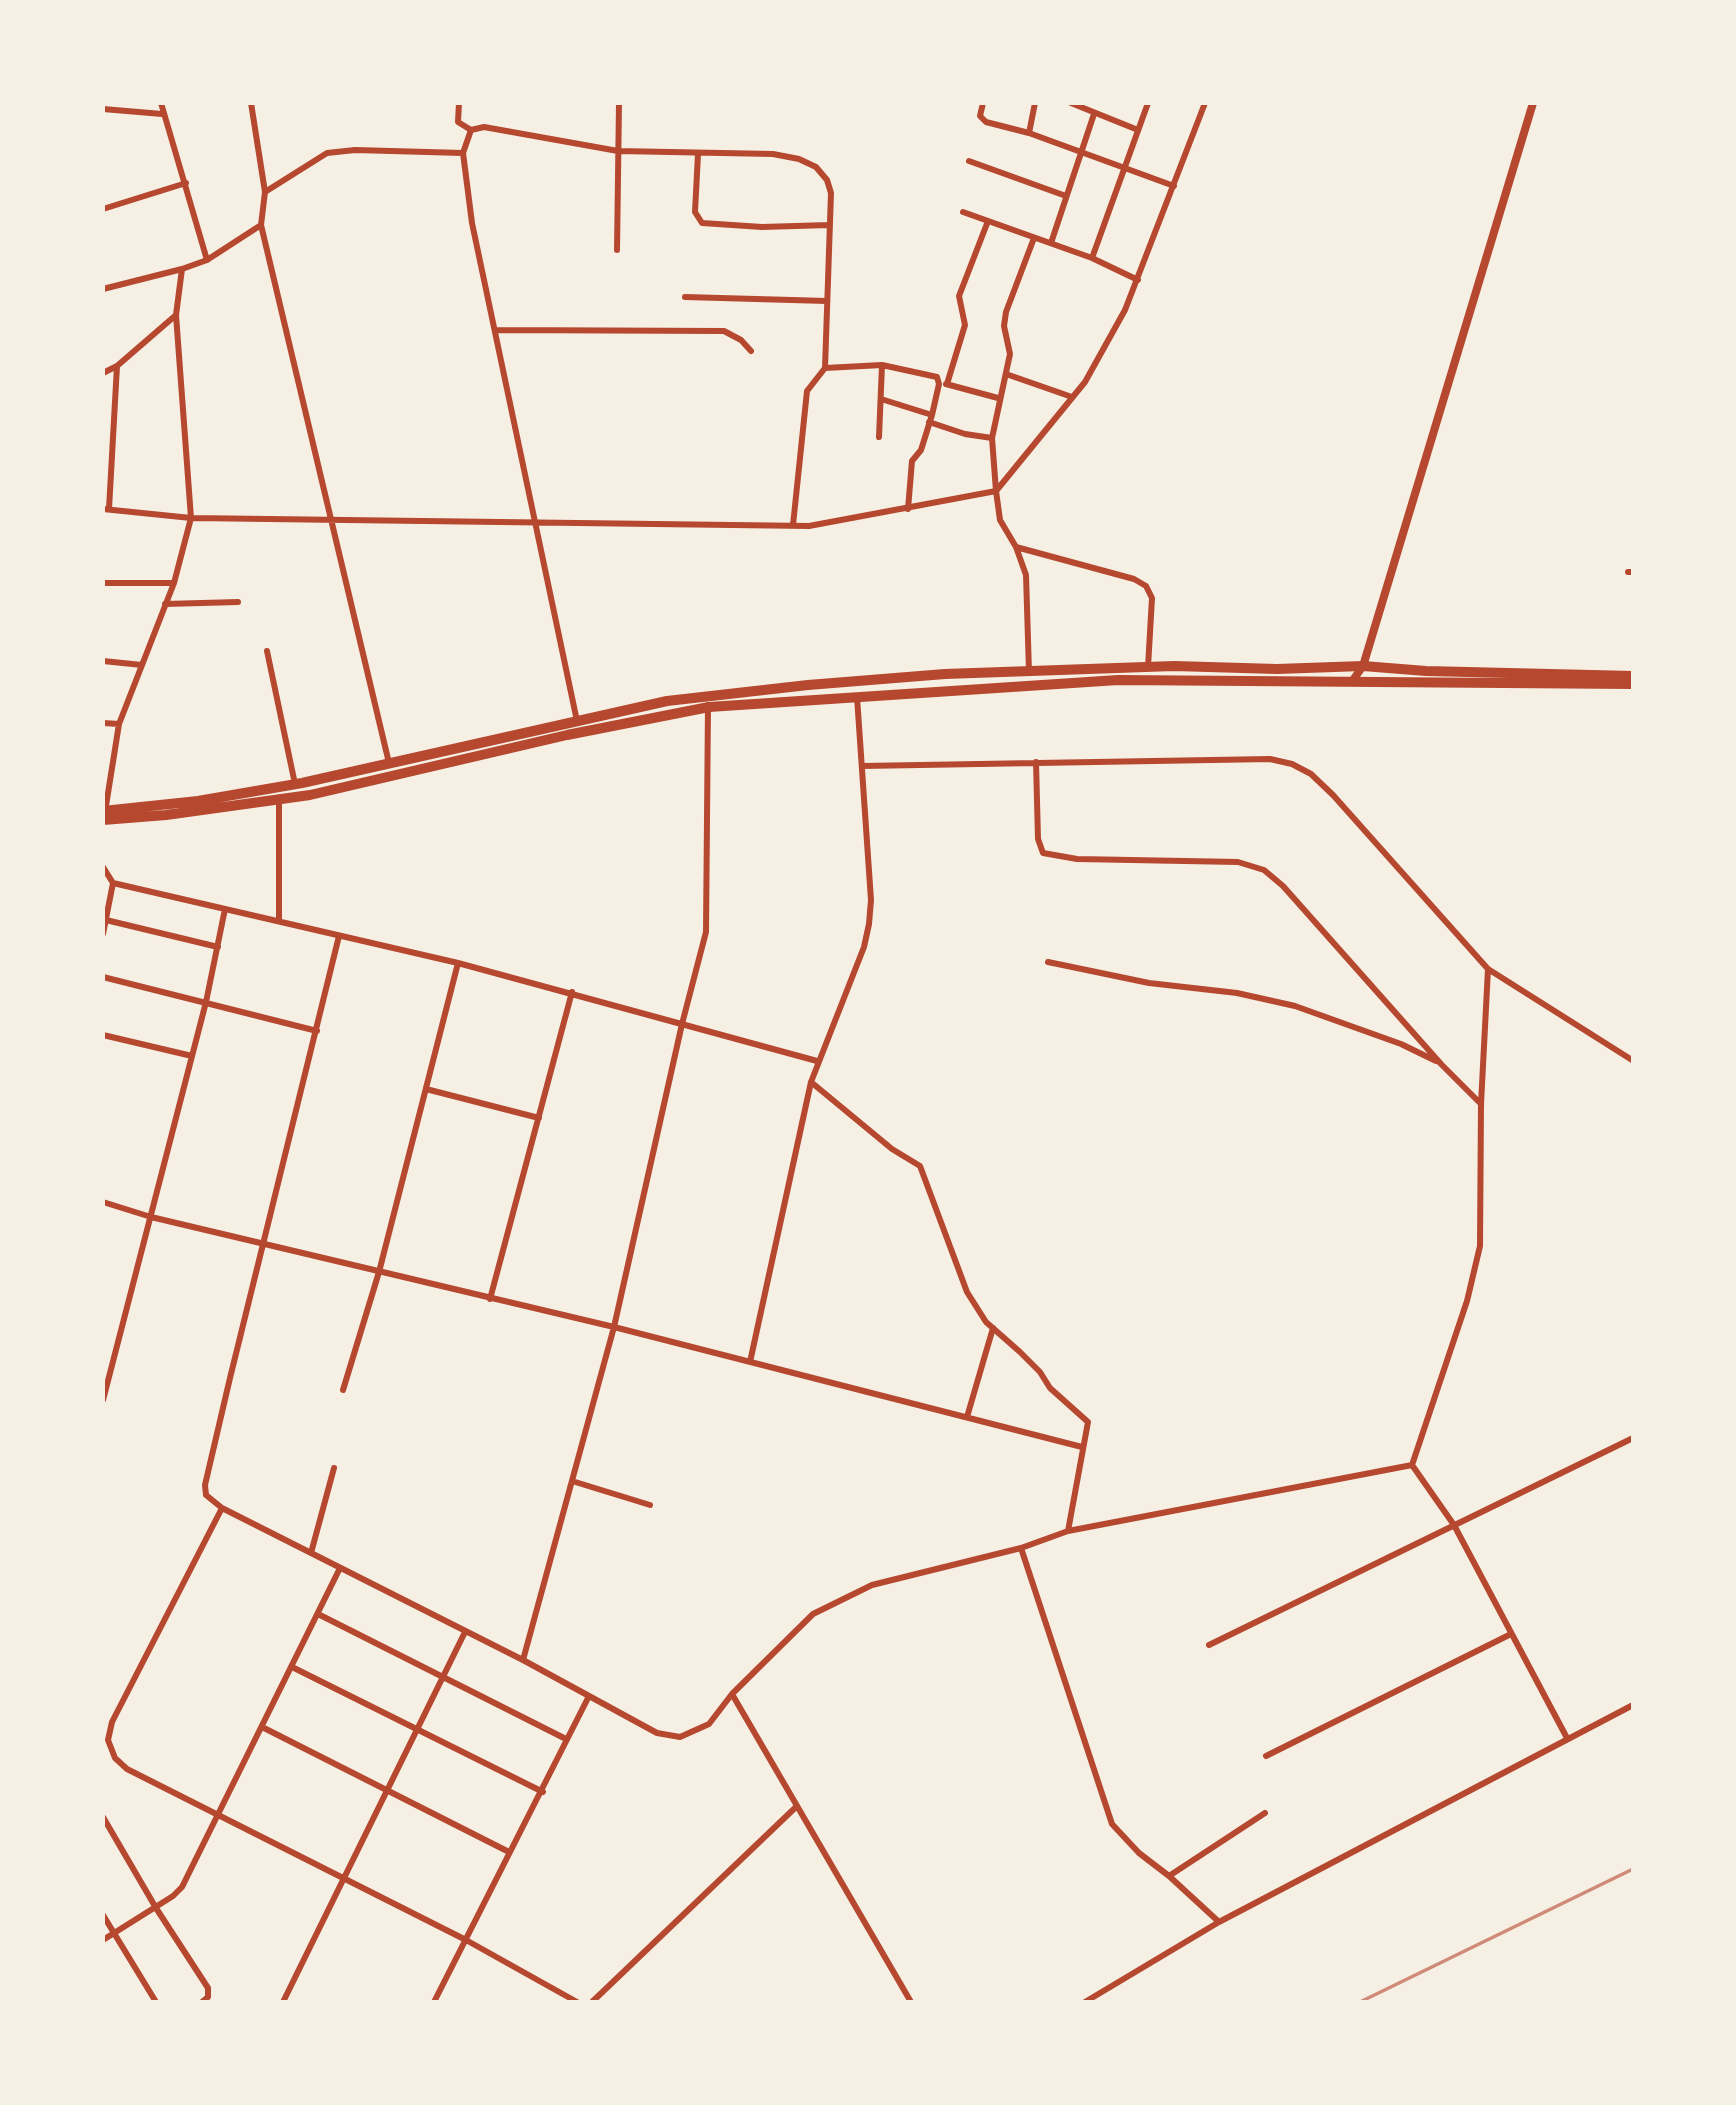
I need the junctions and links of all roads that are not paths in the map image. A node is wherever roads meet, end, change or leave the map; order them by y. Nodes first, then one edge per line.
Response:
1 (161, 103) edge
2 (251, 103) edge
3 (459, 103) edge
4 (619, 103) edge
5 (983, 103) edge
6 (1035, 103) edge
7 (1071, 103) edge
8 (1148, 103) edge
9 (1533, 103) edge
10 (1203, 104) edge
11 (103, 109) edge
12 (162, 114) junction
13 (1094, 114) junction
14 (471, 130) junction
15 (1138, 130) junction
16 (1029, 133) junction
17 (618, 150) junction
18 (463, 153) junction
19 (698, 153) junction
20 (1082, 154) junction
21 (968, 162) dead end
22 (1123, 170) junction
23 (186, 183) junction
24 (1174, 186) junction
25 (265, 192) junction
26 (1066, 196) junction
27 (103, 209) edge
28 (962, 212) dead end
29 (988, 221) junction
30 (261, 225) junction
31 (829, 225) junction
32 (1034, 237) junction
33 (1051, 243) junction
34 (617, 250) dead end
35 (1092, 258) junction
36 (207, 260) junction
37 (182, 269) junction
38 (1138, 280) junction
39 (103, 289) edge
40 (685, 297) dead end
41 (827, 301) junction
42 (176, 315) junction
43 (495, 330) junction
44 (751, 351) dead end
45 (882, 365) junction
46 (117, 366) junction
47 (825, 368) junction
48 (103, 373) edge
49 (1006, 374) junction
50 (939, 381) junction
51 (947, 384) junction
52 (1072, 397) junction
53 (998, 398) junction
54 (881, 399) junction
55 (930, 419) junction
56 (879, 437) dead end
57 (992, 438) junction
58 (107, 461) edge
59 (996, 491) junction
60 (106, 509) edge
61 (908, 509) junction
62 (191, 518) junction
63 (330, 518) junction
64 (535, 522) junction
65 (793, 525) junction
66 (1016, 547) junction
67 (103, 583) edge
68 (174, 583) junction
69 (238, 602) dead end
70 (165, 604) junction
71 (267, 651) dead end
72 (103, 661) edge
73 (142, 665) junction
74 (1363, 666) junction
75 (1148, 667) junction
76 (1029, 672) junction
77 (1633, 676) edge
78 (1353, 680) junction
79 (1633, 684) edge
80 (703, 695) junction
81 (856, 695) junction
82 (709, 706) junction
83 (577, 722) junction
84 (103, 723) edge
85 (119, 724) junction
86 (1036, 762) junction
87 (389, 763) junction
88 (862, 766) junction
89 (295, 784) junction
90 (279, 800) junction
91 (104, 815) edge
92 (103, 867) edge
93 (113, 883) junction
94 (225, 909) junction
95 (106, 920) junction
96 (279, 920) junction
97 (103, 934) edge
98 (339, 936) junction
99 (218, 947) junction
100 (1048, 962) dead end
101 (458, 963) junction
102 (1488, 969) junction
103 (103, 977) edge
104 (572, 992) junction
105 (206, 1002) junction
106 (682, 1024) junction
107 (317, 1031) junction
108 (103, 1035) edge
109 (192, 1056) junction
110 (1632, 1060) edge
111 (817, 1061) junction
112 (1441, 1064) junction
113 (811, 1082) junction
114 (426, 1088) junction
115 (1481, 1104) junction
116 (539, 1118) junction
117 (103, 1202) edge
118 (151, 1217) junction
119 (264, 1243) junction
120 (379, 1272) junction
121 (490, 1299) junction
122 (614, 1327) junction
123 (993, 1328) junction
124 (750, 1362) junction
125 (343, 1390) dead end
126 (103, 1400) edge
127 (967, 1417) junction
128 (1633, 1438) edge
129 (1082, 1447) junction
130 (1412, 1465) junction
131 (334, 1468) dead end
132 (572, 1480) junction
133 (650, 1505) dead end
134 (222, 1508) junction
135 (1454, 1525) junction
136 (1068, 1531) junction
137 (1021, 1548) junction
138 (311, 1553) junction
139 (340, 1568) junction
140 (318, 1614) junction
141 (465, 1632) junction
142 (1511, 1634) junction
143 (1209, 1645) dead end
144 (523, 1660) junction
145 (292, 1667) junction
146 (442, 1676) junction
147 (732, 1694) junction
148 (589, 1696) junction
149 (1633, 1705) edge
150 (103, 1717) edge
151 (112, 1722) junction
152 (262, 1727) junction
153 (415, 1730) junction
154 (1567, 1738) junction
155 (566, 1739) junction
156 (1266, 1756) dead end
157 (385, 1790) junction
158 (542, 1791) junction
159 (797, 1806) junction
160 (1265, 1813) dead end
161 (218, 1814) junction
162 (103, 1817) edge
163 (509, 1852) junction
164 (1169, 1876) junction
165 (343, 1877) junction
166 (156, 1908) junction
167 (103, 1915) edge
168 (1219, 1922) junction
169 (114, 1934) junction
170 (103, 1940) edge
171 (466, 1940) junction
172 (156, 2002) edge
173 (202, 2002) edge
174 (283, 2002) edge
175 (434, 2002) edge
176 (577, 2002) edge
177 (592, 2002) edge
178 (911, 2002) edge
179 (1085, 2002) edge

1 - 12 street
2 - 25 street
3 - 14 street
4 - 17 street
5 - 16 street
6 - 16 street
7 - 13 street
8 - 15 street
9 - 74 street
10 - 24 street
11 - 12 street
12 - 23 street
13 - 15 street
13 - 20 street
14 - 17 street
14 - 18 street
15 - 22 street
16 - 20 street
17 - 19 street
17 - 34 street
18 - 25 street
18 - 43 street
19 - 31 street
19 - 31 street
20 - 22 street
20 - 26 street
21 - 26 street
22 - 24 street
22 - 35 street
23 - 27 street
23 - 36 street
24 - 38 street
25 - 30 street
26 - 33 street
28 - 29 street
29 - 32 street
29 - 51 street
30 - 36 street
30 - 63 street
31 - 41 street
32 - 33 street
32 - 49 street
33 - 35 street
35 - 38 street
36 - 37 street
37 - 39 street
37 - 42 street
38 - 52 street
40 - 41 street
41 - 47 street
42 - 46 street
42 - 62 street
43 - 44 street
43 - 64 street
45 - 47 street
45 - 50 street
45 - 54 street
46 - 48 street
46 - 58 street
47 - 65 street
49 - 52 street
49 - 53 street
50 - 51 street
50 - 55 street
51 - 53 street
52 - 59 street
53 - 57 street
54 - 55 street
54 - 56 street
55 - 57 street
55 - 61 street
57 - 59 street
58 - 60 street
59 - 61 street
59 - 66 street
60 - 62 street
61 - 65 street
62 - 63 street
62 - 68 street
63 - 64 street
63 - 87 street
64 - 65 street
64 - 83 street
66 - 75 street
66 - 76 street
67 - 68 street
68 - 70 street
69 - 70 street
70 - 73 street
71 - 89 street
72 - 73 street
73 - 85 street
74 - 75 main road
74 - 77 main road
74 - 78 street
75 - 76 main road
76 - 80 main road
78 - 79 main road
78 - 81 main road
80 - 82 street
80 - 83 main road
81 - 82 main road
81 - 88 street
82 - 90 main road
82 - 106 street
83 - 87 main road
84 - 85 street
85 - 91 street
86 - 88 street
86 - 102 street
86 - 112 street
87 - 89 main road
88 - 111 street
89 - 91 main road
90 - 91 main road
90 - 96 street
92 - 93 street
93 - 94 street
93 - 95 street
94 - 96 street
94 - 99 street
95 - 97 street
95 - 99 street
96 - 98 street
98 - 101 street
98 - 107 street
99 - 105 street
100 - 112 street
101 - 104 street
101 - 114 street
102 - 110 street
102 - 115 street
103 - 105 street
104 - 106 street
104 - 116 street
105 - 107 street
105 - 109 street
106 - 111 street
106 - 122 street
107 - 119 street
108 - 109 street
109 - 118 street
111 - 113 street
112 - 115 street
113 - 123 street
113 - 124 street
114 - 116 street
114 - 120 street
115 - 130 street
116 - 121 street
117 - 118 street
118 - 119 street
118 - 126 street
119 - 120 street
119 - 134 street
120 - 121 street
120 - 125 street
121 - 122 street
122 - 124 street
122 - 132 street
123 - 127 street
123 - 129 street
124 - 127 street
127 - 129 street
128 - 135 street
129 - 136 street
130 - 135 street
130 - 136 street
131 - 138 street
132 - 133 street
132 - 144 street
134 - 138 street
134 - 151 street
135 - 142 street
135 - 143 street
136 - 137 street
137 - 147 street
137 - 164 street
138 - 139 street
139 - 140 street
139 - 141 street
140 - 145 street
140 - 146 street
141 - 144 street
141 - 146 street
142 - 154 street
142 - 156 street
144 - 148 street
145 - 152 street
145 - 153 street
146 - 153 street
146 - 155 street
147 - 148 street
147 - 159 street
148 - 155 street
149 - 154 street
150 - 151 street
151 - 161 street
152 - 157 street
152 - 161 street
153 - 157 street
153 - 158 street
154 - 168 street
155 - 158 street
157 - 163 street
157 - 165 street
158 - 163 street
159 - 177 street
159 - 178 street
160 - 164 street
161 - 165 street
161 - 166 street
162 - 166 street
163 - 171 street
164 - 168 street
165 - 171 street
165 - 174 street
166 - 169 street
166 - 173 street
167 - 169 street
168 - 179 street
169 - 170 street
169 - 172 street
171 - 175 street
171 - 176 street

